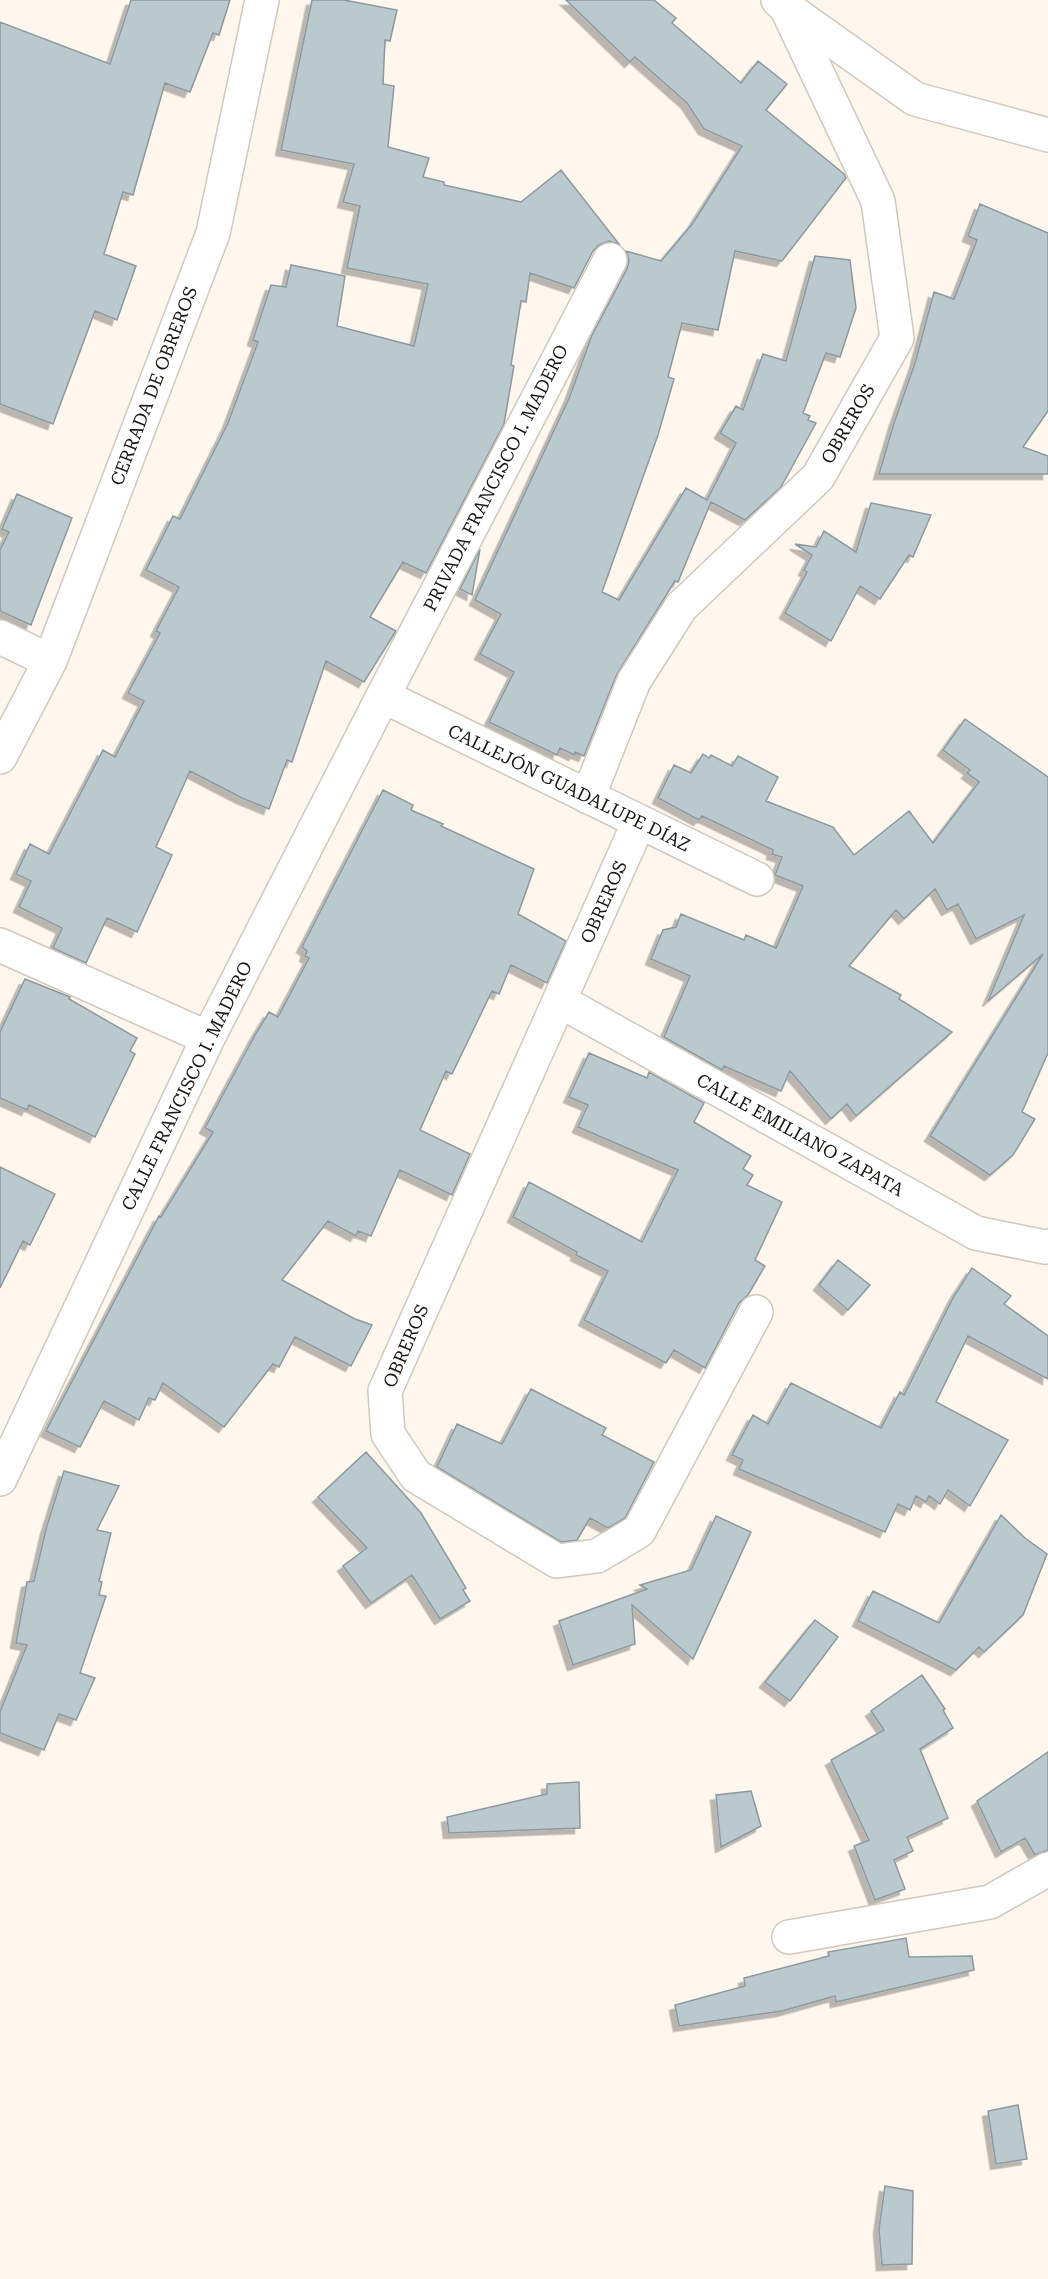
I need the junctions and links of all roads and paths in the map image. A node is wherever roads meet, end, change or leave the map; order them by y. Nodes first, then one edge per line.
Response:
1 (262, 0) edge
2 (782, 4) edge
3 (1048, 135) edge
4 (610, 260) dead end
5 (0, 638) edge
6 (50, 661) junction
7 (382, 696) junction
8 (0, 757) edge
9 (588, 797) junction
10 (639, 822) junction
11 (756, 879) dead end
12 (0, 945) edge
13 (560, 1001) junction
14 (208, 1038) junction
15 (1048, 1246) edge
16 (756, 1312) dead end
17 (0, 1479) edge
18 (1048, 1869) edge
19 (789, 1937) dead end

1 - 6 street, CERRADA DE OBREROS
2 - 3 street
2 - 9 street, OBREROS
4 - 7 street, PRIVADA FRANCISCO I. MADERO
5 - 6 street
6 - 8 street, CERRADA DE OBREROS
7 - 9 street, CALLEJÓN GUADALUPE DÍAZ
7 - 14 street, CALLE FRANCISCO I. MADERO
9 - 10 street, CALLEJÓN GUADALUPE DÍAZ
10 - 11 street, CALLEJÓN GUADALUPE DÍAZ
10 - 13 street, OBREROS
12 - 14 street
13 - 15 street, CALLE EMILIANO ZAPATA
13 - 16 street, OBREROS
14 - 17 street, CALLE FRANCISCO I. MADERO
18 - 19 street

